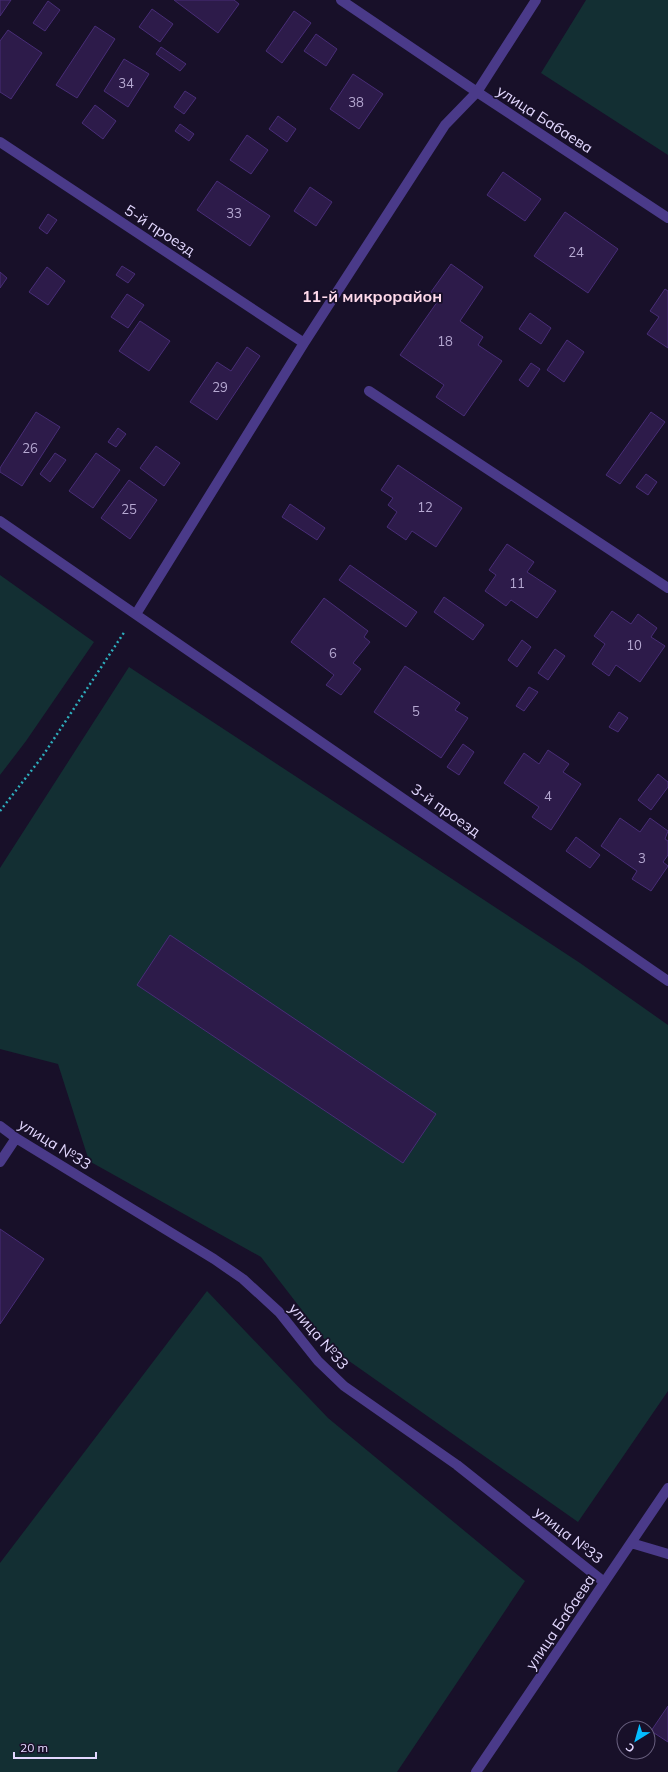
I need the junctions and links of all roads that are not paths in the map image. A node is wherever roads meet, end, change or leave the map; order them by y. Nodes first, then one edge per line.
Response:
1 (341, 0) edge
2 (536, 0) edge
3 (478, 92) junction
4 (0, 142) edge
5 (668, 218) edge
6 (304, 343) junction
7 (369, 391) dead end
8 (0, 520) edge
9 (668, 588) edge
10 (136, 614) junction
11 (668, 982) edge
12 (0, 1126) edge
13 (16, 1138) junction
14 (0, 1162) edge
15 (668, 1488) edge
16 (631, 1543) junction
17 (668, 1554) edge
18 (604, 1582) junction
19 (476, 1772) edge

1 - 3 street
2 - 3 street, улица Бабаева
3 - 5 street, улица Бабаева
3 - 6 street
4 - 6 street, 5-й проезд
6 - 10 street
7 - 9 street
8 - 10 street, 3-й проезд
10 - 11 street, 3-й проезд
12 - 13 street, улица №33
13 - 14 street
13 - 18 street, улица №33
15 - 16 street, улица Бабаева
16 - 17 street
16 - 18 street, улица Бабаева
18 - 19 street, улица Бабаева

